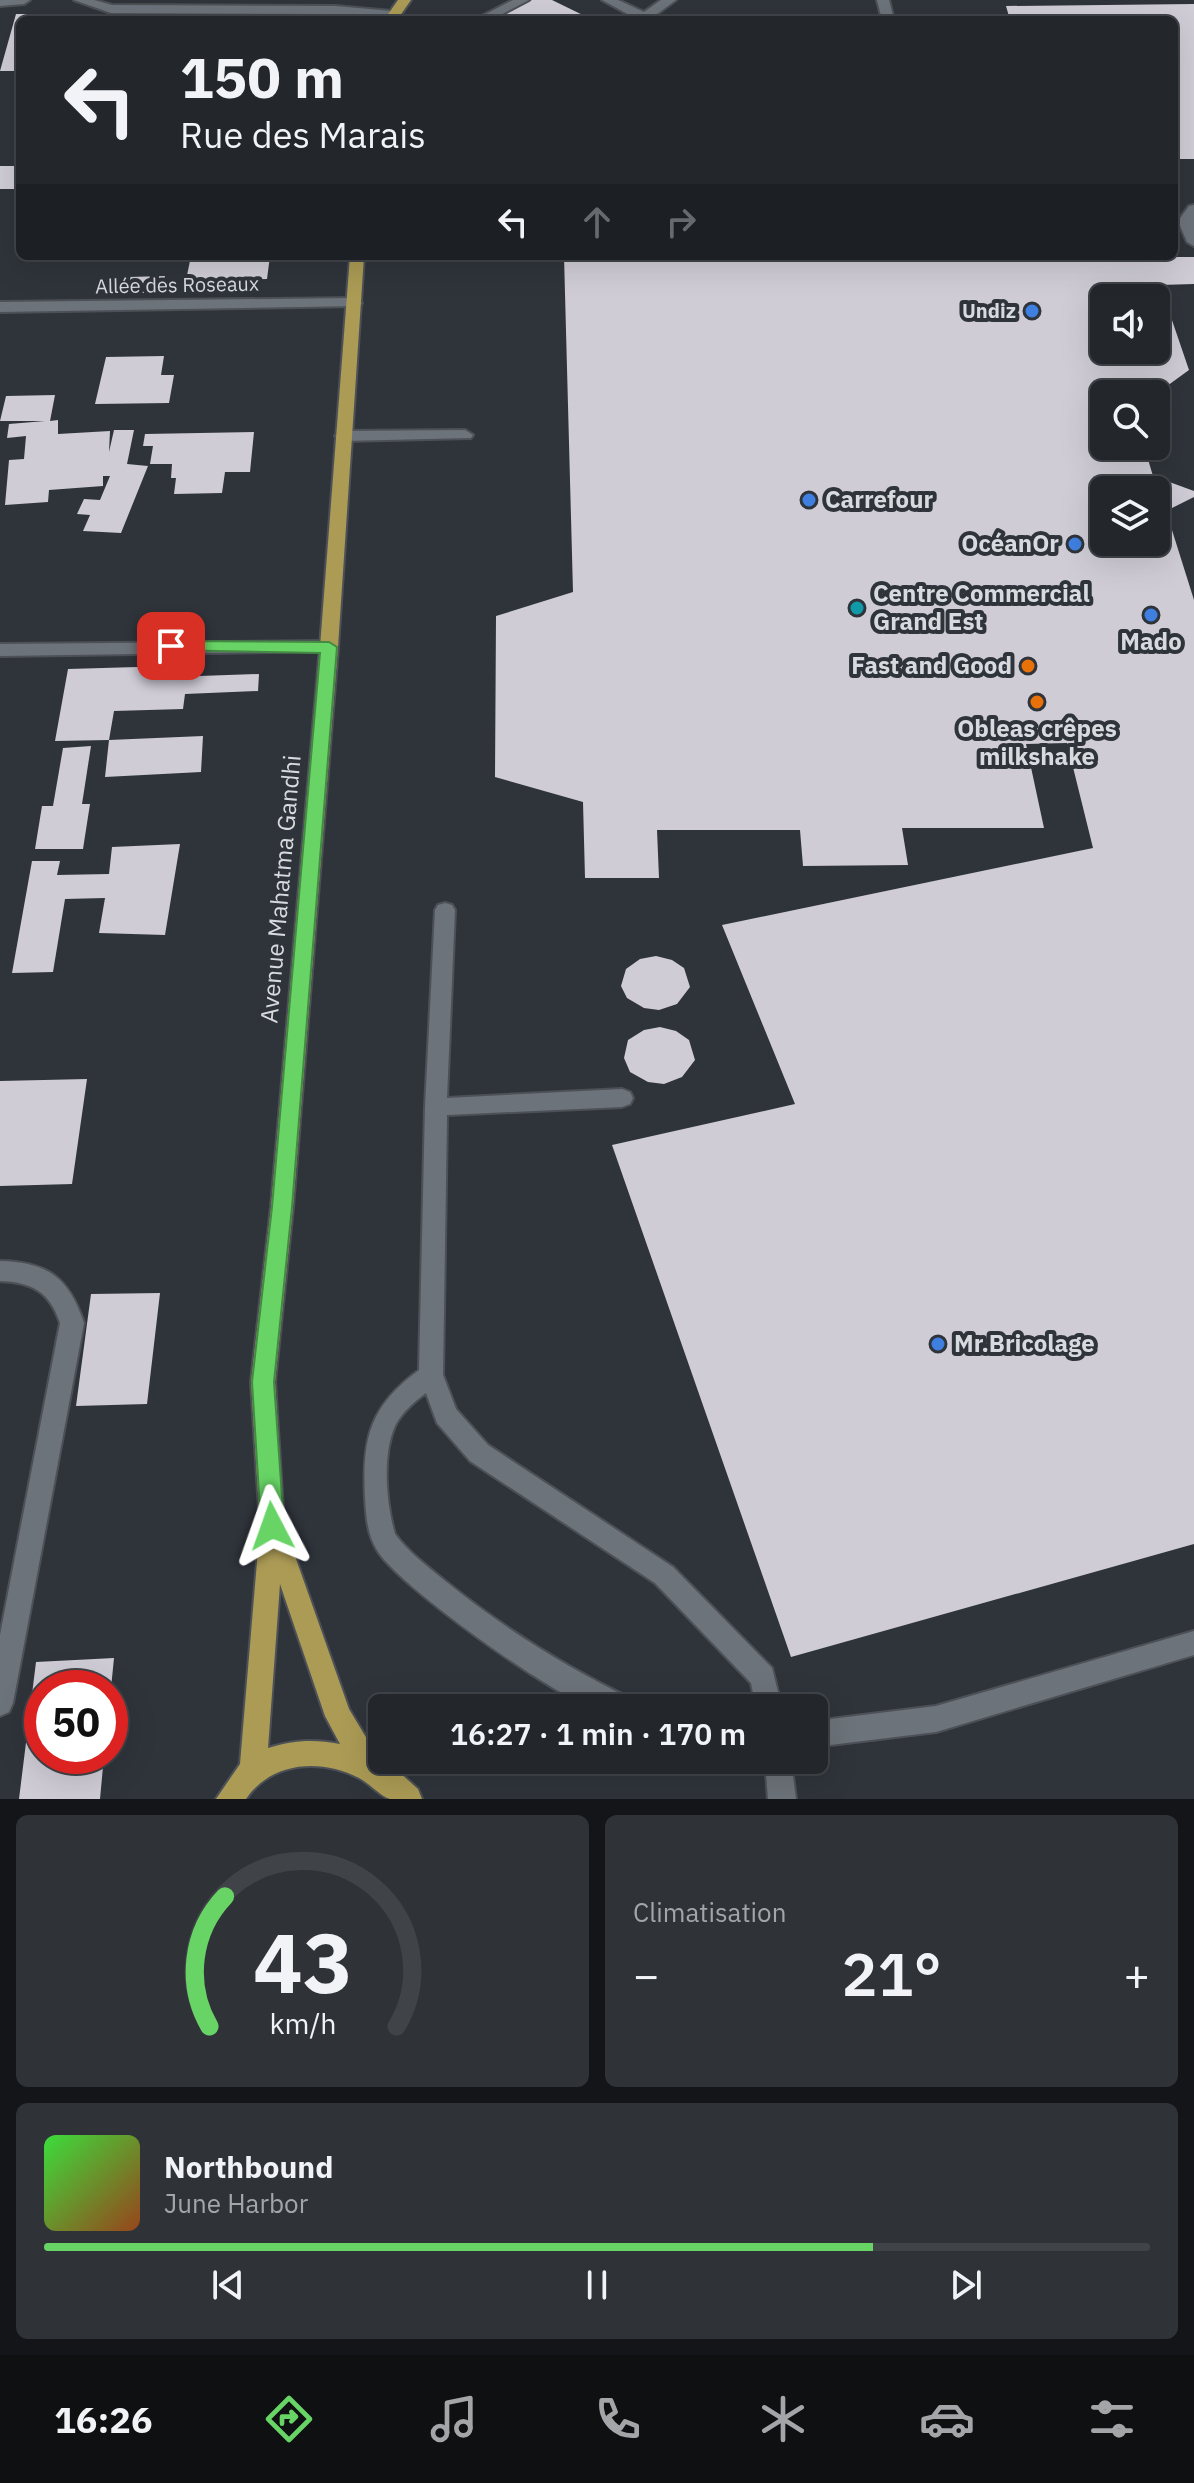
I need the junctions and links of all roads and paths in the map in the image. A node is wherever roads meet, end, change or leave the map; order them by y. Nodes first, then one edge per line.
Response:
1 (24, 0) edge
2 (80, 0) edge
3 (406, 0) edge
4 (523, 0) edge
5 (608, 0) edge
6 (670, 0) edge
7 (882, 0) edge
8 (895, 0) edge
9 (0, 2) edge
10 (352, 6) edge
11 (384, 16) edge
12 (393, 16) edge
13 (489, 16) edge
14 (637, 16) edge
15 (646, 16) edge
16 (1194, 209) edge
17 (1194, 242) edge
18 (357, 260) edge
19 (354, 303) junction
20 (0, 307) edge
21 (465, 435) dead end
22 (343, 436) junction
23 (329, 647) junction
24 (0, 650) edge
25 (445, 910) dead end
26 (622, 1098) dead end
27 (436, 1107) junction
28 (0, 1271) edge
29 (431, 1375) junction
30 (272, 1526) junction
31 (1194, 1643) edge
32 (596, 1694) edge
33 (766, 1694) edge
34 (0, 1703) edge
35 (828, 1732) edge
36 (368, 1765) joint
37 (253, 1766) junction
38 (380, 1774) edge
39 (779, 1774) edge
40 (230, 1799) edge
41 (408, 1799) edge
42 (782, 1799) edge

1 - 9 street
2 - 10 street
3 - 12 main road
4 - 13 street
5 - 14 street
6 - 15 street
7 - 8 street
10 - 11 street
16 - 17 street
18 - 19 main road, Avenue Mahatma Gandhi
19 - 20 street, Allée des Roseaux
19 - 22 main road, Avenue Mahatma Gandhi
21 - 22 street
22 - 23 main road, Avenue Mahatma Gandhi
23 - 24 street
23 - 30 main road, Avenue Mahatma Gandhi
25 - 27 street
26 - 27 street
27 - 29 street
28 - 34 street
29 - 32 street
29 - 33 street
30 - 36 main road, Avenue Mahatma Gandhi
30 - 37 main road, Avenue Mahatma Gandhi
31 - 35 street
36 - 37 main road
37 - 40 main road
38 - 41 main road
39 - 42 street

